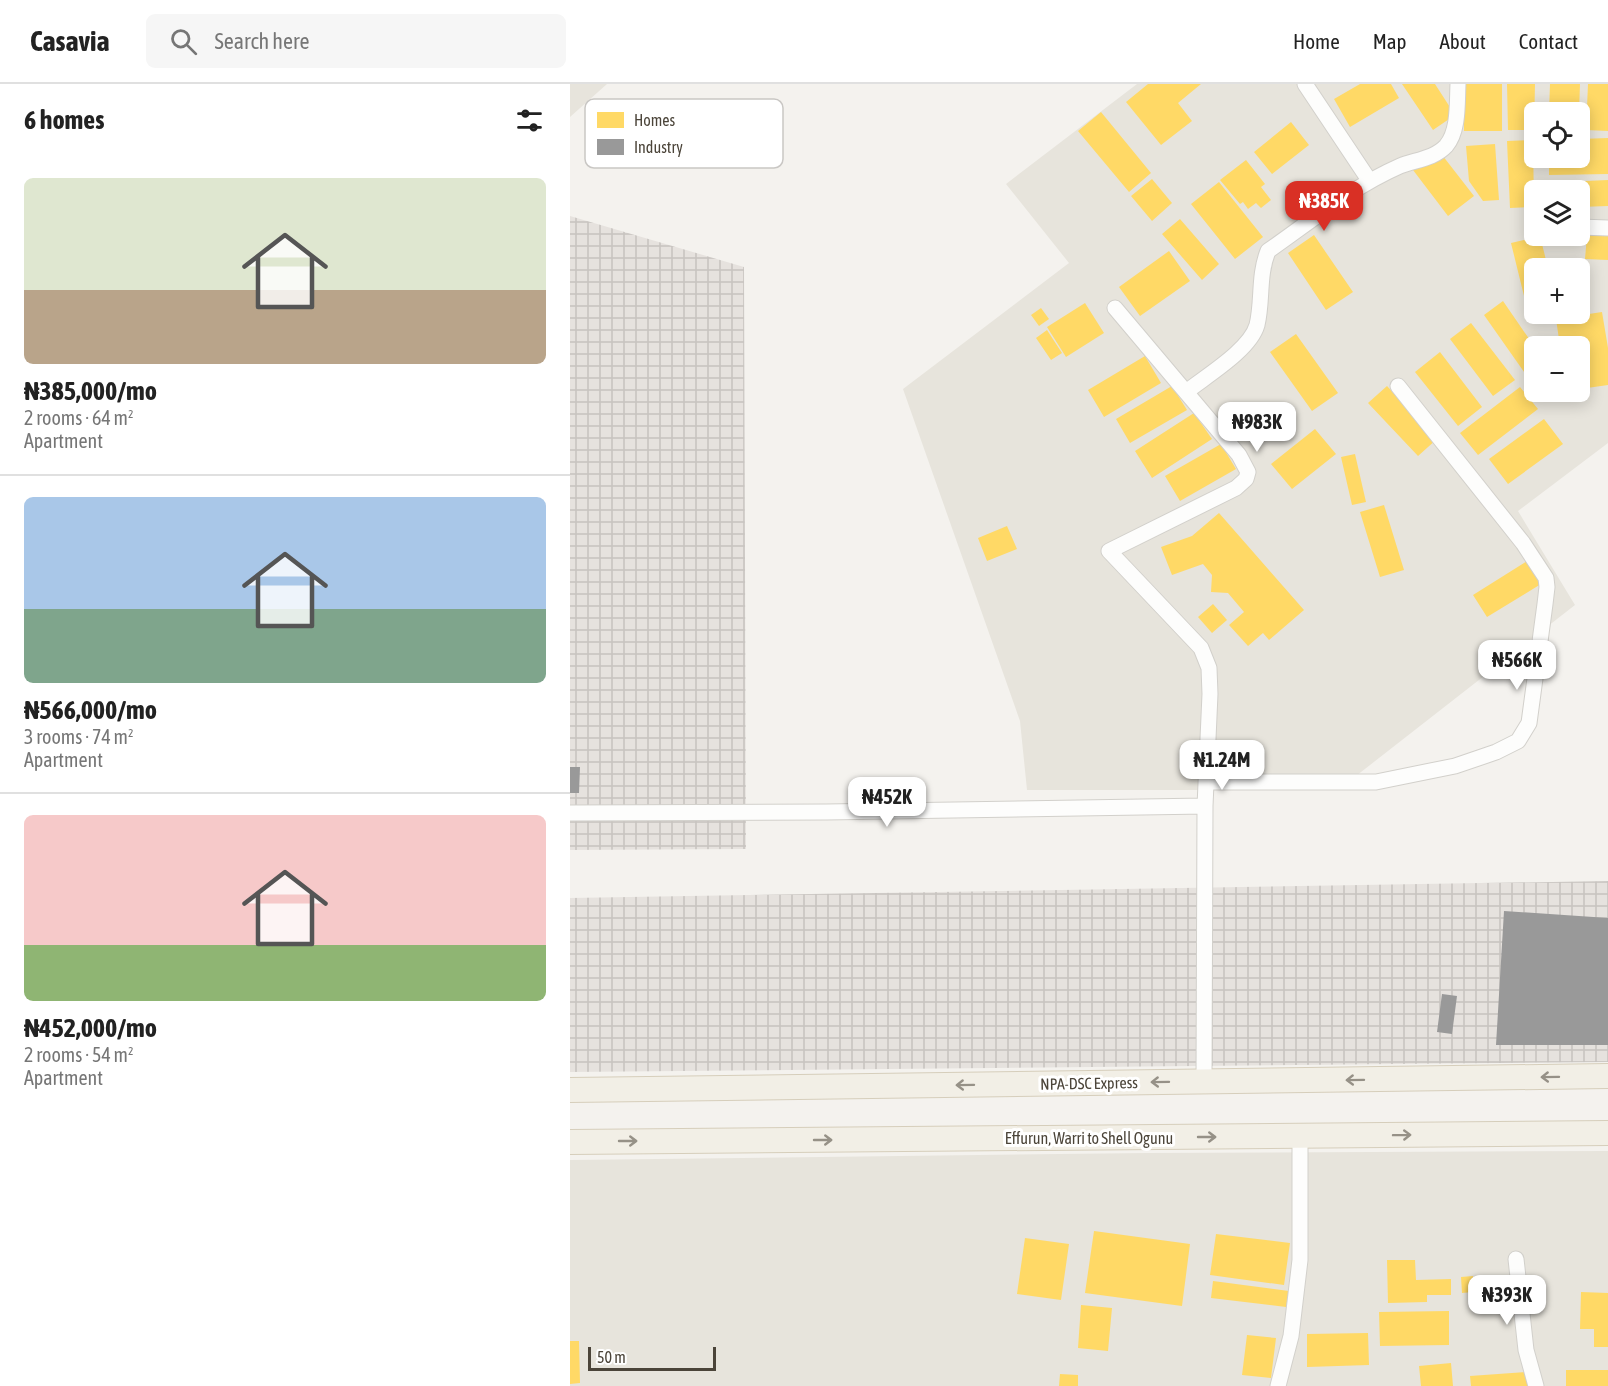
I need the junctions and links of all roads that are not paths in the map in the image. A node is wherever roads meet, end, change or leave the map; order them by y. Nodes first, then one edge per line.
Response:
1 (1305, 84) edge
2 (1458, 84) edge
3 (1369, 180) junction
4 (1590, 227) edge
5 (1608, 228) edge
6 (1115, 308) dead end
7 (1398, 386) dead end
8 (1186, 392) junction
9 (1206, 782) junction
10 (1204, 806) junction
11 (570, 813) edge
12 (1608, 1076) edge
13 (1204, 1082) junction
14 (570, 1090) edge
15 (1608, 1132) edge
16 (1300, 1136) junction
17 (570, 1142) edge
18 (1516, 1259) dead end
19 (1278, 1386) edge
20 (1536, 1386) edge

1 - 3 street
2 - 3 street
3 - 8 street
4 - 5 street
6 - 8 street
7 - 9 street
8 - 9 street
9 - 10 street
10 - 11 street
10 - 13 street
12 -> 13 main road, NPA-DSC Express
13 -> 14 main road, NPA-DSC Express
16 -> 15 main road, Effurun, Warri to Shell Ogunu
17 -> 16 main road, Effurun, Warri to Shell Ogunu
16 - 19 street
18 - 20 street

